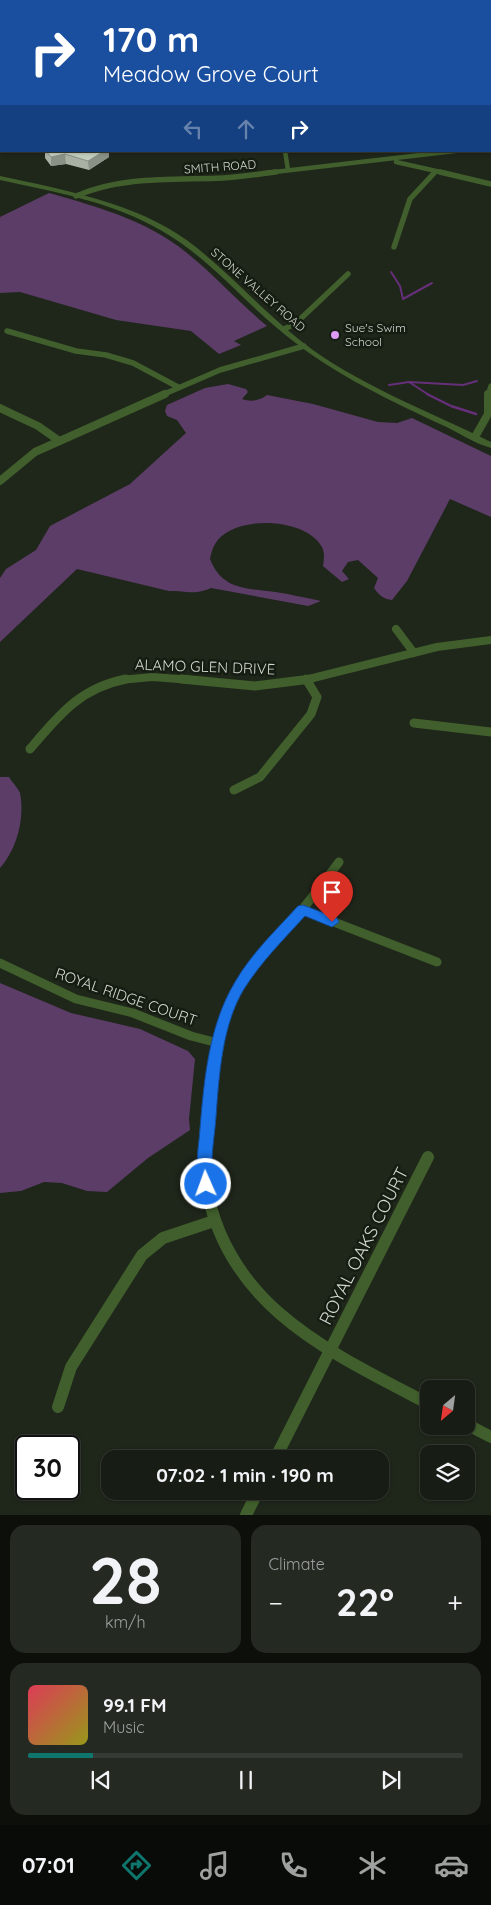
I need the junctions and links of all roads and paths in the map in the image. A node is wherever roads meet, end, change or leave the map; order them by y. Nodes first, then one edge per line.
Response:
1 (285, 152) edge
2 (448, 152) edge
3 (388, 160) junction
4 (288, 170) junction
5 (435, 172) junction
6 (0, 178) edge
7 (491, 184) edge
8 (76, 196) junction
9 (394, 247) dead end
10 (348, 274) dead end
11 (284, 329) junction
12 (7, 332) dead end
13 (304, 346) junction
14 (491, 386) edge
15 (178, 387) junction
16 (0, 408) edge
17 (475, 437) junction
18 (58, 440) junction
19 (491, 445) edge
20 (0, 481) edge
21 (396, 629) dead end
22 (491, 640) edge
23 (414, 653) junction
24 (306, 679) junction
25 (414, 723) dead end
26 (491, 732) edge
27 (30, 749) dead end
28 (234, 790) dead end
29 (339, 862) dead end
30 (303, 910) junction
31 (438, 962) dead end
32 (0, 963) edge
33 (218, 1043) junction
34 (428, 1157) dead end
35 (214, 1221) junction
36 (330, 1350) junction
37 (420, 1399) edge
38 (58, 1407) dead end
39 (475, 1429) edge
40 (491, 1437) edge
41 (280, 1450) edge
42 (254, 1500) edge
43 (246, 1515) edge

1 - 4 street
2 - 3 street, SMITH ROAD
3 - 4 street, SMITH ROAD
3 - 5 street
4 - 8 street, SMITH ROAD
5 - 7 street
5 - 9 street
6 - 8 street, STONE VALLEY ROAD
8 - 11 street, STONE VALLEY ROAD
10 - 11 street
11 - 13 street, STONE VALLEY ROAD
12 - 15 street
13 - 15 street
13 - 17 street, STONE VALLEY ROAD
14 - 17 street
15 - 18 street
16 - 18 street
17 - 19 street, STONE VALLEY ROAD
18 - 20 street
21 - 23 street
22 - 23 street, ALAMO GLEN DRIVE
23 - 24 street, ALAMO GLEN DRIVE
24 - 27 street, ALAMO GLEN DRIVE
24 - 28 street
25 - 26 street
29 - 30 street
30 - 31 street
30 - 33 street
32 - 33 street, ROYAL RIDGE COURT
33 - 35 street
34 - 36 street, ROYAL OAKS COURT
35 - 36 street
35 - 38 street
36 - 37 street
36 - 41 street, ROYAL OAKS COURT
39 - 40 street
42 - 43 street

